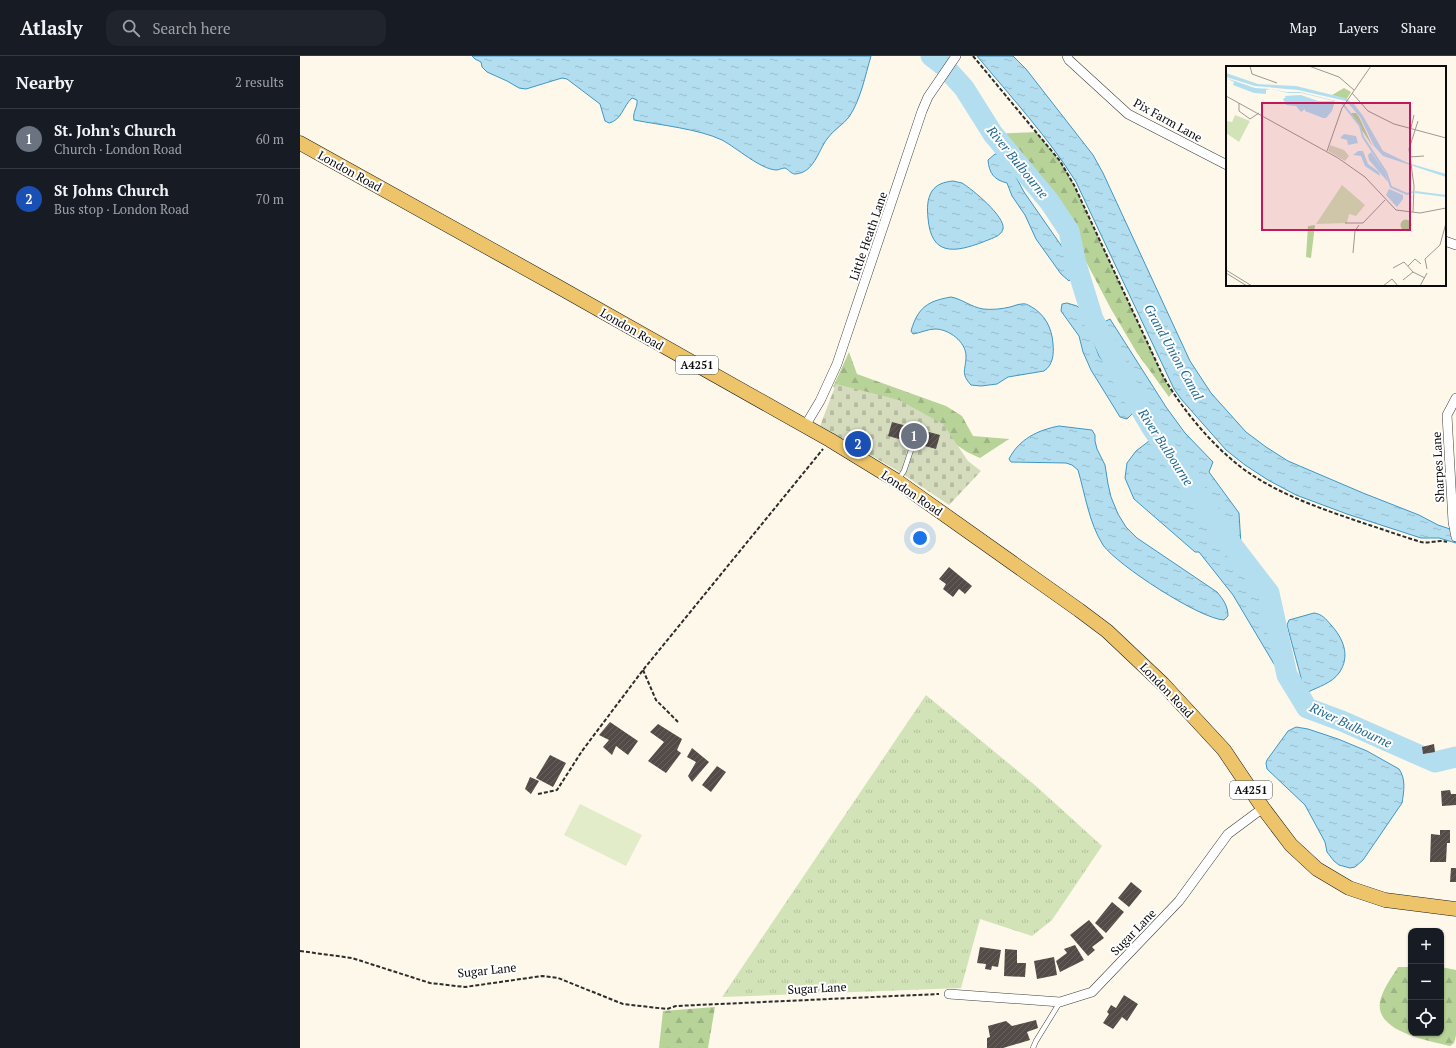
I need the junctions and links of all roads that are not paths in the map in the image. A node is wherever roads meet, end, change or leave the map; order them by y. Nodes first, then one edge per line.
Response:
1 (1067, 56) edge
2 (954, 58) edge
3 (300, 143) edge
4 (1226, 164) edge
5 (1446, 241) edge
6 (1456, 245) edge
7 (1456, 398) edge
8 (806, 426) junction
9 (911, 450) dead end
10 (1453, 473) edge
11 (897, 481) junction
12 (1456, 537) edge
13 (1263, 808) junction
14 (1456, 909) edge
15 (949, 994) road end
16 (1060, 1002) junction
17 (1033, 1048) edge

1 - 4 street, Pix Farm Lane
2 - 8 street, Little Heath Lane
3 - 8 main road, London Road / A4251
5 - 6 street
7 - 10 street, Sharpes Lane
8 - 11 main road, London Road / A4251
9 - 11 lane
10 - 12 street, Sharpes Lane
11 - 13 main road, London Road / A4251
13 - 14 main road, London Road / A4251
13 - 16 street, Sugar Lane
15 - 16 street, Sugar Lane
16 - 17 lane

